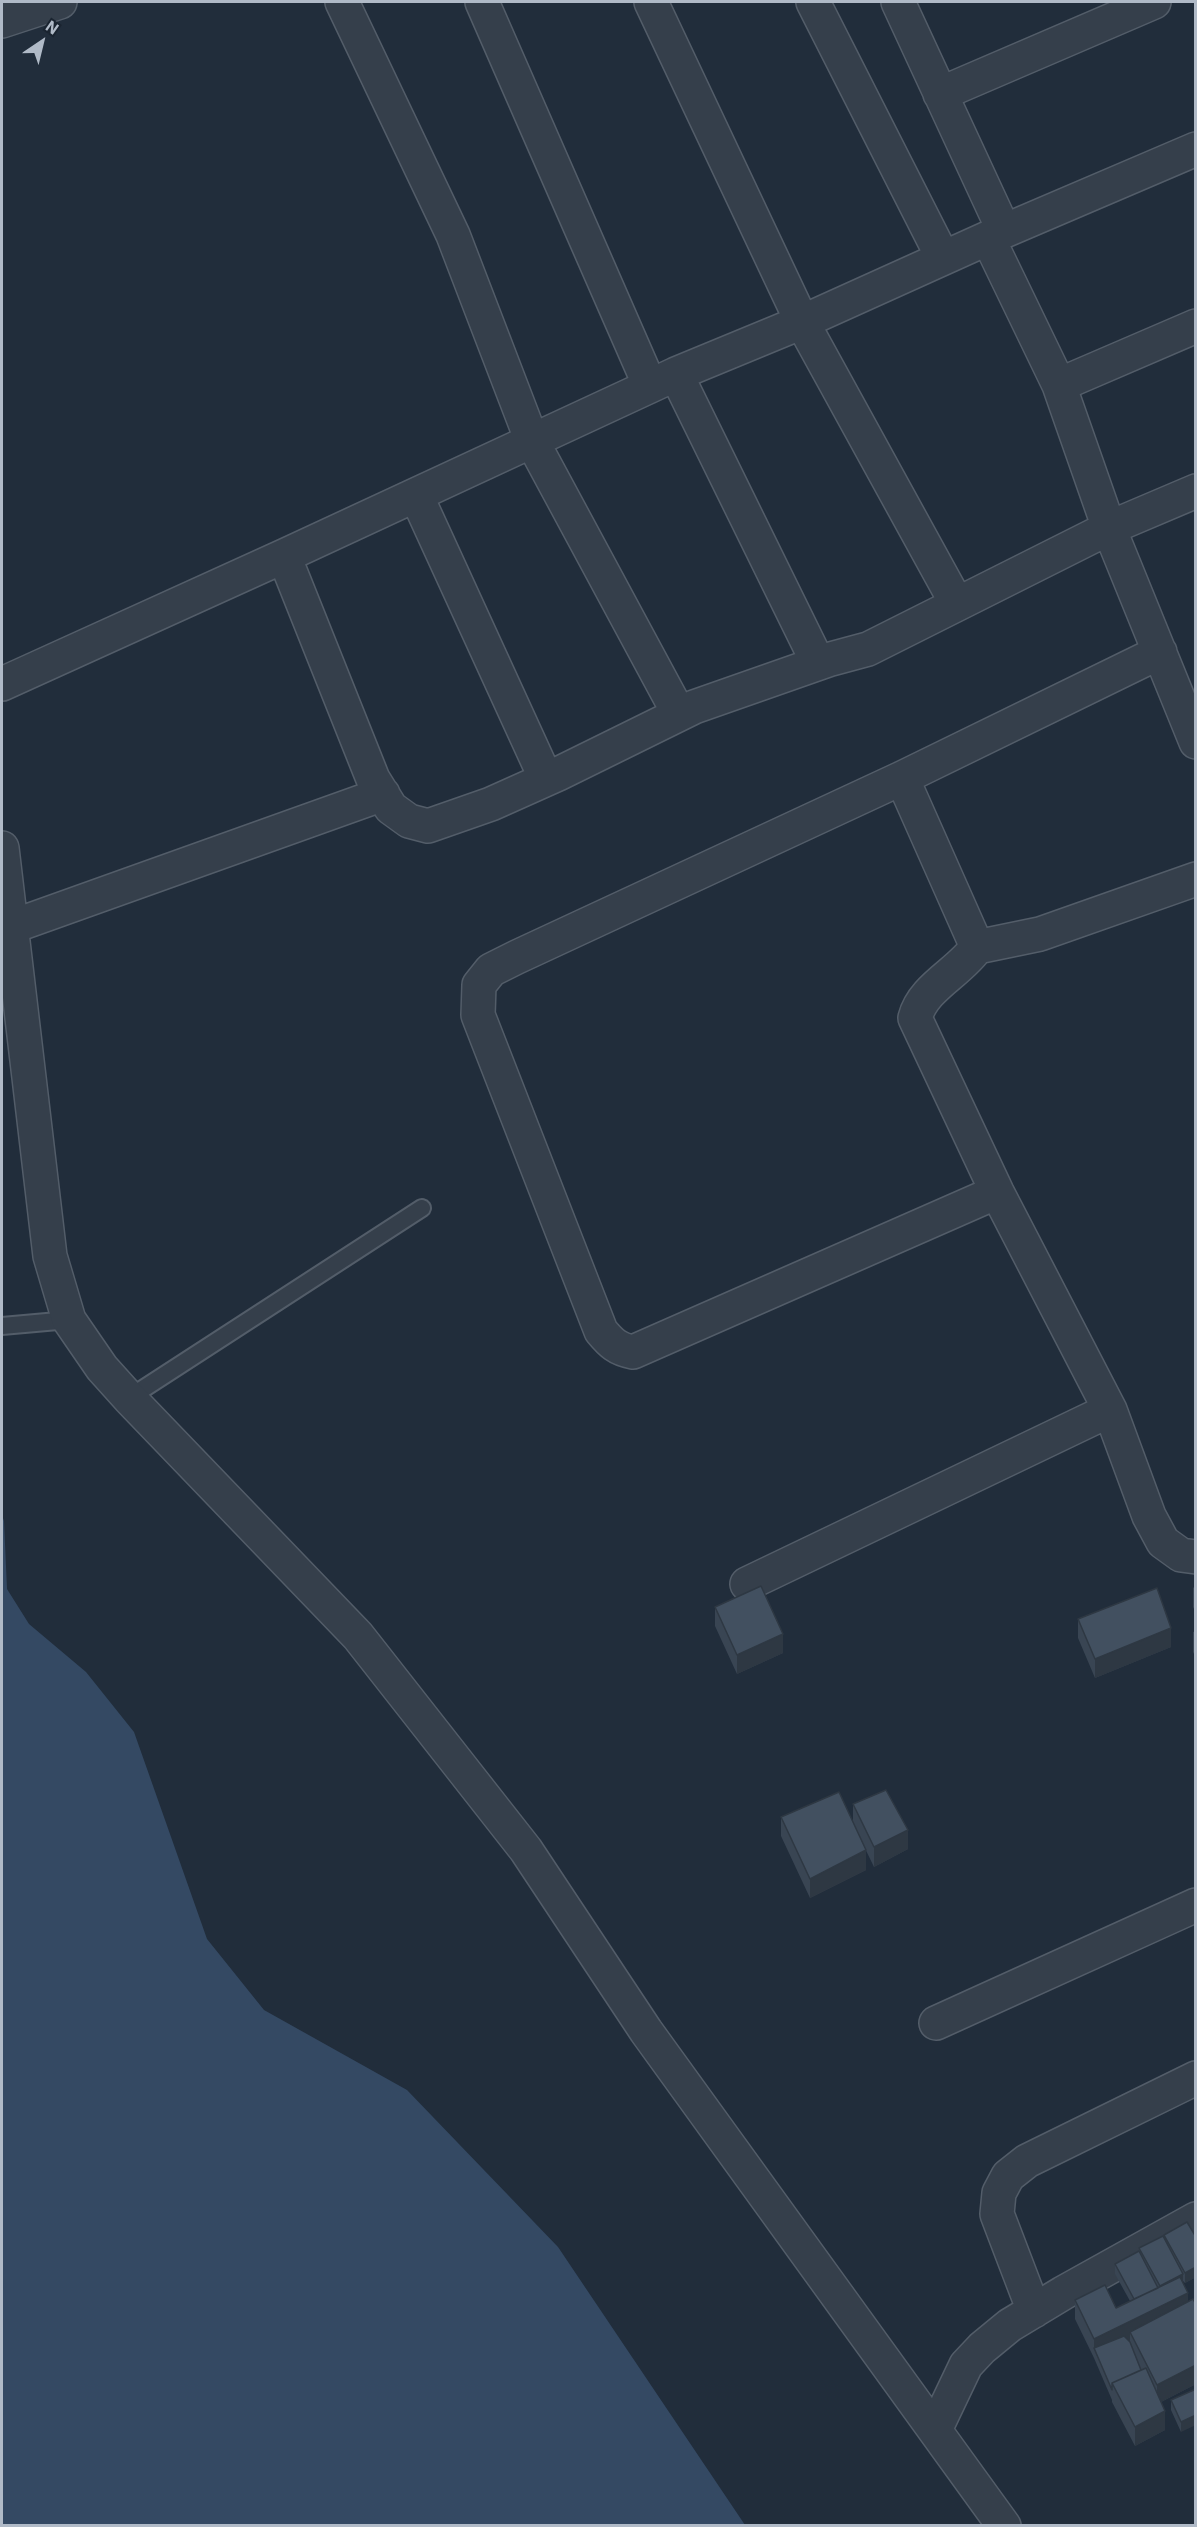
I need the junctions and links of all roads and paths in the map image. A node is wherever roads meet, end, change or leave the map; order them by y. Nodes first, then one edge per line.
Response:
1 (60, 2) edge
2 (342, 2) edge
3 (482, 2) edge
4 (651, 2) edge
5 (813, 2) edge
6 (898, 2) edge
7 (1154, 2) edge
8 (2, 21) edge
9 (940, 94) junction
10 (1196, 148) edge
11 (996, 235) junction
12 (943, 258) junction
13 (802, 322) junction
14 (1196, 326) edge
15 (663, 380) junction
16 (1059, 385) junction
17 (532, 441) junction
18 (1196, 491) edge
19 (416, 495) junction
20 (1109, 528) junction
21 (284, 556) junction
22 (957, 604) junction
23 (1160, 652) junction
24 (818, 663) junction
25 (2, 684) edge
26 (679, 714) junction
27 (1196, 742) edge
28 (902, 778) junction
29 (546, 779) junction
30 (383, 794) junction
31 (2, 848) edge
32 (1196, 879) edge
33 (11, 927) junction
34 (977, 947) junction
35 (997, 1192) junction
36 (422, 1208) dead end
37 (69, 1320) junction
38 (2, 1326) edge
39 (129, 1398) junction
40 (1110, 1410) junction
41 (1196, 1557) edge
42 (747, 1584) dead end
43 (1196, 1905) edge
44 (936, 2023) dead end
45 (1196, 2078) edge
46 (1196, 2219) edge
47 (1034, 2310) junction
48 (935, 2430) junction
49 (1004, 2526) edge

1 - 8 street
2 - 17 street
3 - 15 street
4 - 13 street
5 - 12 street
6 - 9 street
7 - 9 street
9 - 11 street
10 - 11 street
11 - 12 street
11 - 16 street
12 - 13 street
13 - 15 street
13 - 22 street
14 - 16 street
15 - 17 street
15 - 24 street
16 - 20 street
17 - 19 street
17 - 26 street
18 - 20 street
19 - 21 street
19 - 29 street
20 - 22 street
20 - 23 street
21 - 25 street
21 - 30 street
22 - 24 street
23 - 27 street
23 - 28 street
24 - 26 street
26 - 29 street
28 - 34 street
28 - 35 street
29 - 30 street
30 - 33 street
31 - 33 street
32 - 34 street
33 - 37 street
34 - 35 street
35 - 40 street
36 - 39 lane
37 - 38 lane
37 - 39 street
39 - 48 street
40 - 41 street
40 - 42 street
43 - 44 street
45 - 47 street
46 - 47 street
47 - 48 street
48 - 49 street

